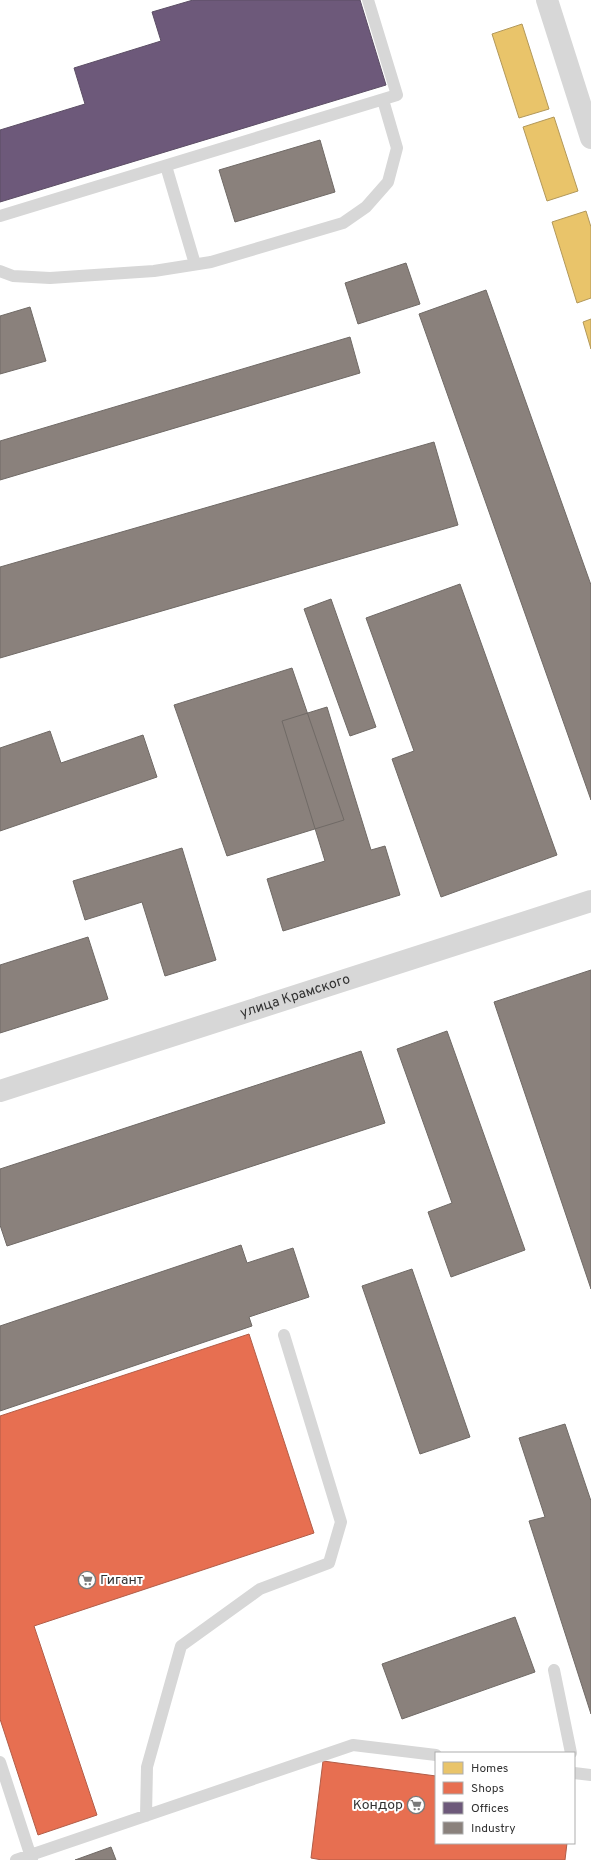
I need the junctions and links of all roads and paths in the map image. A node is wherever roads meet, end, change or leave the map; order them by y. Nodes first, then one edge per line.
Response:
1 (368, 0) edge
2 (547, 0) edge
3 (383, 100) junction
4 (591, 138) edge
5 (166, 166) junction
6 (0, 216) edge
7 (195, 264) junction
8 (0, 271) edge
9 (591, 901) edge
10 (0, 1091) edge
11 (284, 1335) dead end
12 (554, 1670) dead end
13 (571, 1752) edge
14 (435, 1755) edge
15 (0, 1762) edge
16 (575, 1771) edge
17 (591, 1775) edge
18 (146, 1816) junction
19 (31, 1858) edge
20 (16, 1860) edge

1 - 3 lane
2 - 4 street
3 - 5 lane
3 - 7 lane
5 - 6 lane
5 - 7 lane
7 - 8 lane
9 - 10 street, улица Крамского
11 - 18 lane
12 - 13 lane
14 - 18 lane
15 - 19 lane
16 - 17 lane
18 - 19 lane
19 - 20 lane

